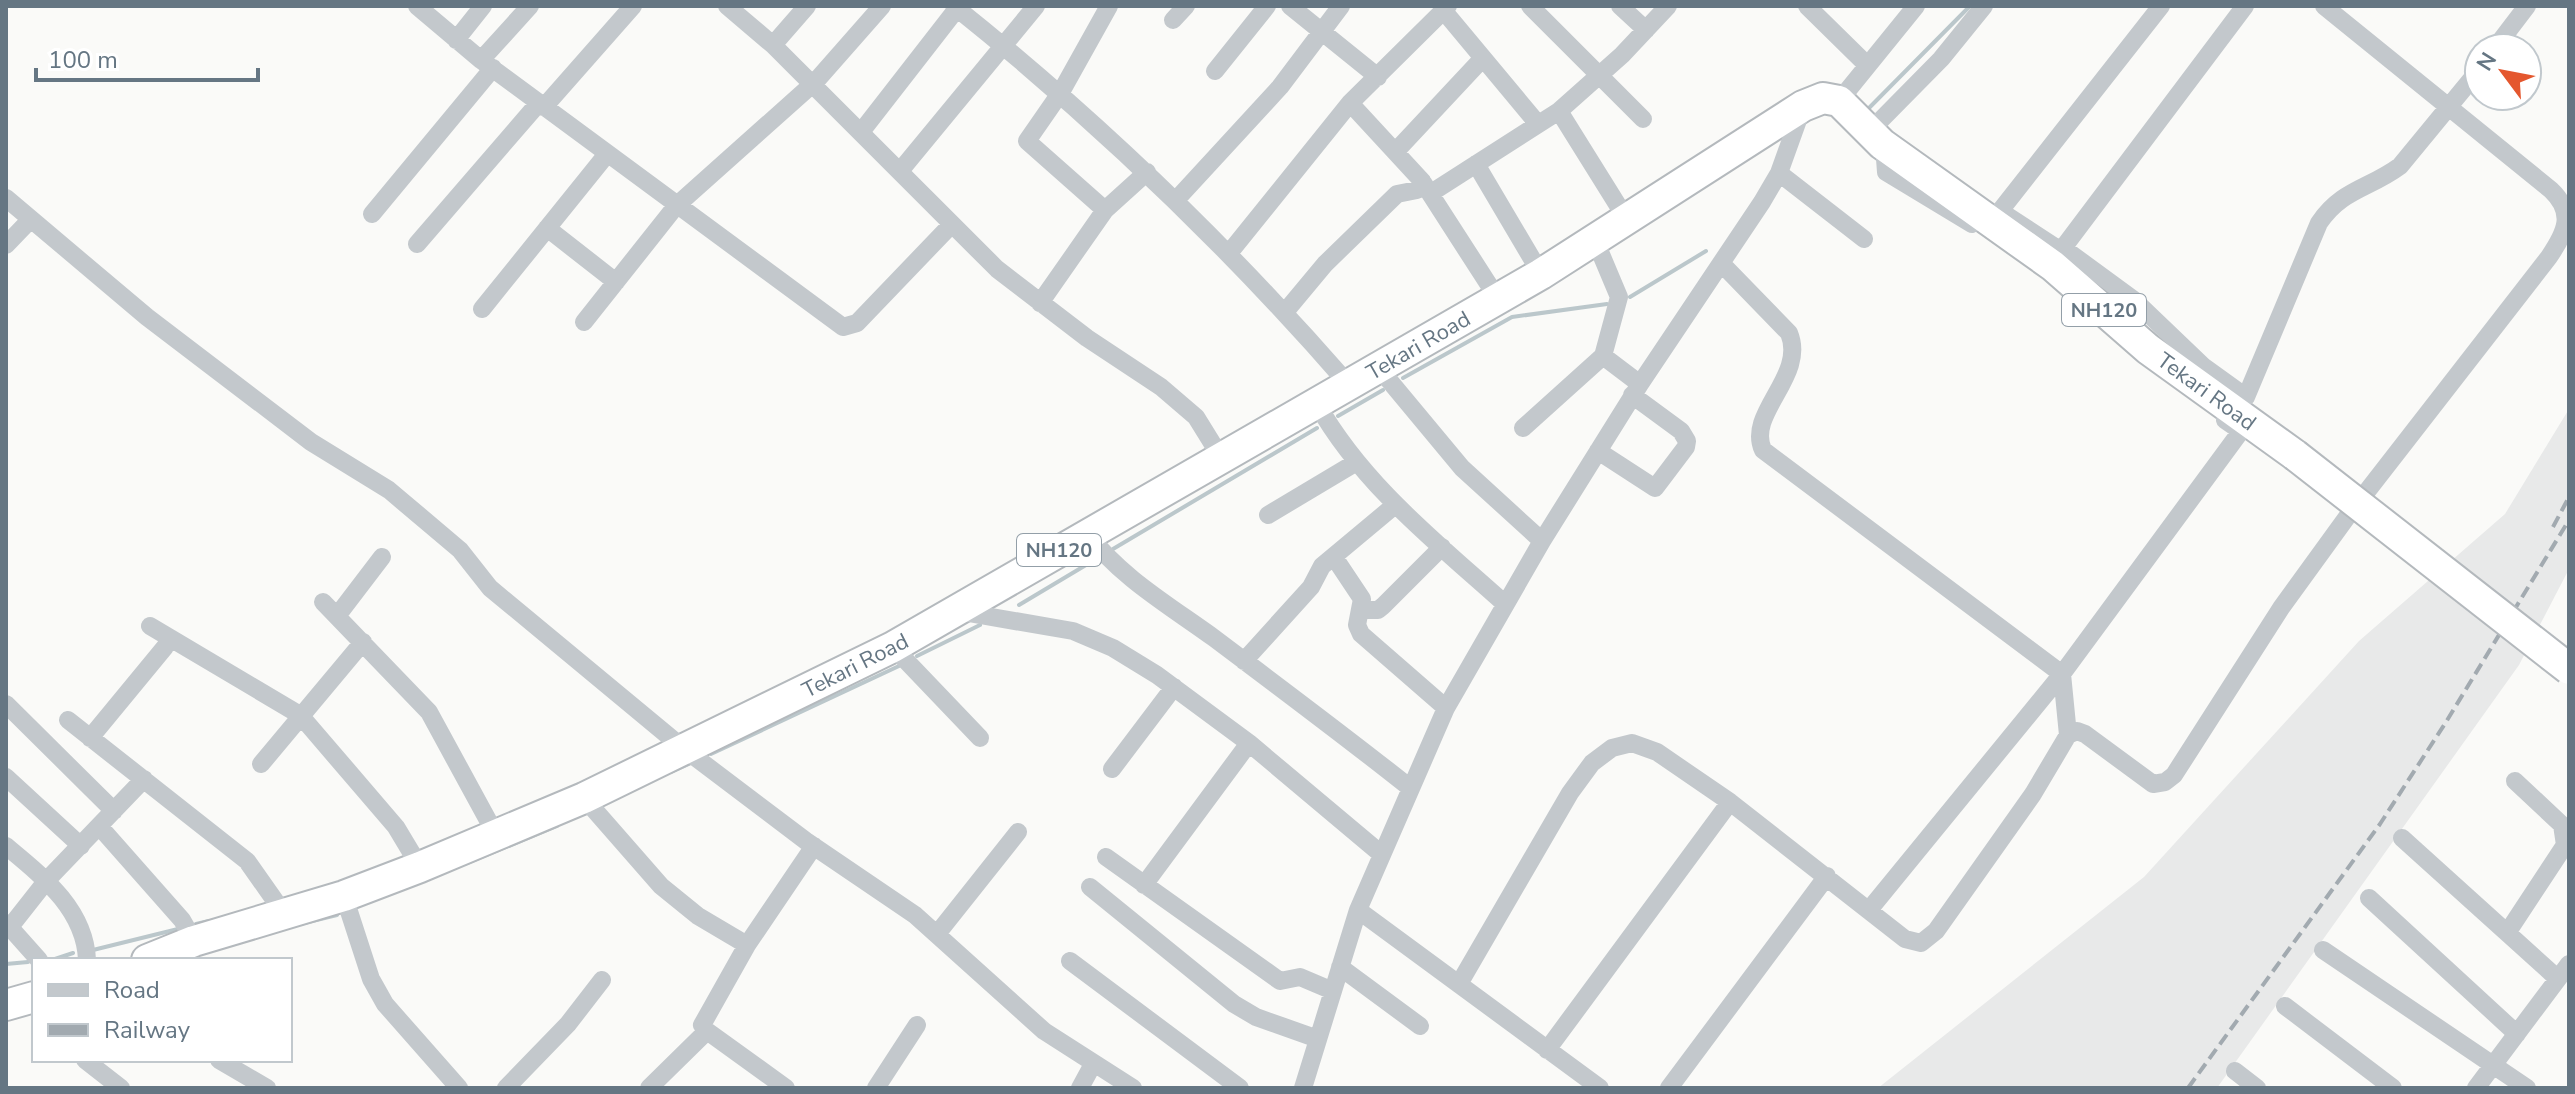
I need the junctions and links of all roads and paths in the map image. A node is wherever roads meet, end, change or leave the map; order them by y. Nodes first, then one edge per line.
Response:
1 (417, 6) edge
2 (483, 6) edge
3 (530, 6) edge
4 (633, 6) edge
5 (727, 6) edge
6 (807, 6) edge
7 (882, 6) edge
8 (1036, 6) edge
9 (1109, 6) edge
10 (1186, 6) edge
11 (1267, 6) edge
12 (1290, 6) edge
13 (1341, 6) edge
14 (1530, 6) edge
15 (1620, 6) edge
16 (1668, 6) edge
17 (1807, 6) edge
18 (1916, 6) edge
19 (1984, 6) edge
20 (2245, 6) edge
21 (2324, 6) edge
22 (2527, 6) edge
23 (957, 7) edge
24 (1445, 8) edge
25 (2154, 8) edge
26 (1173, 20) dead end
27 (1646, 30) junction
28 (1321, 31) junction
29 (2507, 32) edge
30 (456, 40) junction
31 (773, 45) junction
32 (1004, 46) junction
33 (1483, 58) junction
34 (487, 64) junction
35 (1866, 64) junction
36 (1215, 71) dead end
37 (1602, 74) junction
38 (1378, 77) junction
39 (812, 84) junction
40 (1061, 92) junction
41 (2463, 92) edge
42 (1839, 101) junction
43 (1350, 103) junction
44 (1803, 106) junction
45 (544, 107) junction
46 (2450, 109) junction
47 (1559, 111) junction
48 (1643, 119) dead end
49 (1538, 124) junction
50 (861, 132) junction
51 (1875, 138) junction
52 (1396, 151) junction
53 (607, 154) junction
54 (1476, 164) junction
55 (900, 171) junction
56 (1147, 172) junction
57 (1779, 173) junction
58 (1427, 187) junction
59 (6, 198) edge
60 (1176, 200) junction
61 (676, 206) junction
62 (1105, 210) junction
63 (2000, 211) junction
64 (372, 214) dead end
65 (31, 219) junction
66 (1627, 220) junction
67 (952, 224) junction
68 (547, 228) junction
69 (1864, 239) dead end
70 (1595, 240) junction
71 (417, 244) dead end
72 (6, 245) edge
73 (2063, 248) junction
74 (1729, 251) junction
75 (1230, 252) junction
76 (1541, 274) junction
77 (616, 282) junction
78 (1498, 299) junction
79 (1040, 303) junction
80 (482, 309) dead end
81 (1285, 312) junction
82 (584, 322) dead end
83 (1603, 356) junction
84 (1378, 367) junction
85 (1349, 385) junction
86 (1636, 390) junction
87 (1317, 404) junction
88 (1523, 428) dead end
89 (1598, 451) junction
90 (1222, 459) junction
91 (1355, 463) junction
92 (1395, 505) junction
93 (1268, 515) dead end
94 (1087, 533) junction
95 (1542, 541) junction
96 (1442, 547) junction
97 (382, 557) dead end
98 (1334, 557) junction
99 (323, 602) dead end
100 (1505, 604) junction
101 (1362, 610) junction
102 (957, 611) junction
103 (337, 616) junction
104 (150, 626) dead end
105 (363, 642) junction
106 (165, 647) dead end
107 (893, 647) junction
108 (1244, 661) junction
109 (2569, 669) edge
110 (2062, 674) junction
111 (1174, 687) junction
112 (6, 704) edge
113 (1446, 708) junction
114 (300, 715) junction
115 (68, 720) dead end
116 (2068, 735) junction
117 (90, 738) junction
118 (980, 738) dead end
119 (1249, 743) junction
120 (683, 748) junction
121 (261, 764) dead end
122 (1112, 769) dead end
123 (6, 777) edge
124 (144, 779) junction
125 (2515, 781) dead end
126 (1409, 787) junction
127 (584, 798) junction
128 (1730, 802) junction
129 (114, 811) junction
130 (99, 826) junction
131 (1018, 832) dead end
132 (496, 835) junction
133 (2402, 838) dead end
134 (6, 846) edge
135 (81, 846) junction
136 (814, 846) junction
137 (1380, 853) junction
138 (1106, 857) dead end
139 (420, 867) junction
140 (1827, 876) junction
141 (47, 880) junction
142 (1144, 885) junction
143 (1090, 887) dead end
144 (344, 896) junction
145 (2369, 898) dead end
146 (1358, 910) junction
147 (1869, 910) junction
148 (285, 915) junction
149 (8, 925) edge
150 (2507, 933) junction
151 (937, 934) junction
152 (194, 941) junction
153 (747, 945) junction
154 (2323, 950) dead end
155 (37, 958) edge
156 (86, 958) edge
157 (152, 958) edge
158 (1070, 961) dead end
159 (1340, 967) junction
160 (2563, 971) edge
161 (602, 980) dead end
162 (1459, 984) junction
163 (1333, 991) junction
164 (2285, 1006) dead end
165 (917, 1025) dead end
166 (1420, 1026) dead end
167 (707, 1031) junction
168 (2517, 1034) junction
169 (1318, 1039) junction
170 (1547, 1050) junction
171 (88, 1062) edge
172 (222, 1062) edge
173 (1093, 1064) junction
174 (2494, 1064) junction
175 (2235, 1071) dead end
176 (121, 1088) edge
177 (267, 1088) edge
178 (459, 1088) edge
179 (506, 1088) edge
180 (649, 1088) edge
181 (786, 1088) edge
182 (876, 1088) edge
183 (1080, 1088) edge
184 (1133, 1088) edge
185 (1240, 1088) edge
186 (1303, 1088) edge
187 (1600, 1088) edge
188 (1669, 1088) edge
189 (2257, 1088) edge
190 (2393, 1088) edge
191 (2476, 1088) edge
192 (2527, 1088) edge

1 - 30 street
2 - 30 street
3 - 34 street
4 - 45 street
5 - 31 street
6 - 31 street
7 - 39 street
8 - 32 street
9 - 40 street
10 - 26 street
11 - 36 street
12 - 28 street
13 - 28 street
14 - 37 street
15 - 27 street
16 - 27 street
17 - 35 street
18 - 35 street
19 - 51 street
20 - 73 street
21 - 46 street
22 - 29 street
23 - 32 street
23 - 50 street
24 - 33 street
24 - 38 street
25 - 63 street
27 - 37 street
28 - 38 street
28 - 60 street
30 - 34 street
31 - 39 street
32 - 40 street
32 - 55 street
33 - 49 street
33 - 52 street
34 - 45 street
34 - 64 street
35 - 42 street
37 - 47 street
37 - 48 street
38 - 43 street
39 - 50 street
39 - 61 street
40 - 56 street
40 - 62 street
41 - 46 street
42 - 44 highway, Tekari Road / NH120
42 - 51 highway, Tekari Road / NH120
43 - 52 street
43 - 75 street
44 - 57 street
44 - 66 highway, Tekari Road / NH120
45 - 53 street
45 - 71 street
46 - 73 street
46 - 116 street
47 - 49 street
47 - 66 street
49 - 54 street
50 - 55 street
51 - 63 street
51 - 109 highway, Tekari Road / NH120, bridge
51 - 110 street
52 - 58 street
53 - 61 street
53 - 68 street
54 - 58 street
54 - 76 street
55 - 67 street
56 - 60 street
56 - 62 street
57 - 69 street
57 - 74 street
58 - 78 street
58 - 81 street
59 - 65 street
60 - 75 street
61 - 67 street
61 - 77 street
62 - 79 street
63 - 73 street
65 - 72 street
65 - 120 street
66 - 70 highway, Tekari Road / NH120
67 - 79 street
68 - 77 street
68 - 80 street
70 - 76 highway, Tekari Road / NH120
70 - 83 street
74 - 86 street
74 - 110 street
75 - 81 street
76 - 78 highway, Tekari Road / NH120
77 - 82 street
78 - 84 highway, Tekari Road / NH120
79 - 90 street
81 - 85 street
83 - 86 street
83 - 88 street
84 - 85 highway, Tekari Road / NH120
84 - 95 street
85 - 87 highway, Tekari Road / NH120
86 - 89 street
86 - 89 street
87 - 90 highway, Tekari Road / NH120
87 - 91 street
89 - 95 street
90 - 94 highway, Tekari Road / NH120
91 - 92 street
91 - 93 street
92 - 96 street
92 - 98 street
94 - 102 highway, Tekari Road / NH120
94 - 108 street
95 - 100 street
96 - 100 street
96 - 101 street
97 - 103 street
98 - 101 street
98 - 108 street
99 - 103 street
100 - 113 street
101 - 113 street
102 - 107 highway, Tekari Road / NH120
102 - 111 street
103 - 105 street
104 - 114 street
105 - 114 street
105 - 132 street
106 - 117 street
107 - 118 street
107 - 120 highway, Tekari Road / NH120
108 - 126 street
110 - 116 street
110 - 147 street
111 - 119 street
111 - 122 street
112 - 129 street
113 - 126 street
114 - 121 street
114 - 139 street
115 - 117 street
116 - 147 street
117 - 124 street
119 - 137 street
119 - 142 street
120 - 127 highway, Tekari Road / NH120
120 - 136 street
123 - 135 street
124 - 129 street
124 - 148 street
125 - 150 street
126 - 137 street
127 - 132 highway, Tekari Road / NH120
127 - 153 street
128 - 140 street
128 - 162 street
128 - 170 street
129 - 130 street
130 - 135 street
130 - 152 street
131 - 151 street
132 - 139 highway, Tekari Road / NH120
133 - 150 street
134 - 141 street
135 - 141 street
136 - 151 street
136 - 153 street
137 - 146 street
138 - 142 street
139 - 144 highway, Tekari Road / NH120
140 - 147 street
140 - 188 street
141 - 149 street
141 - 156 street
142 - 163 street
143 - 169 street
144 - 148 highway, Tekari Road / NH120
144 - 178 street
145 - 168 street
146 - 159 street
146 - 162 street
148 - 152 highway, Tekari Road / NH120
149 - 155 street
150 - 160 street
151 - 173 street
152 - 157 highway, Tekari Road / NH120
153 - 167 street
154 - 174 street
158 - 185 street
159 - 163 street
159 - 166 street
160 - 168 street
161 - 179 street
162 - 170 street
163 - 169 street
164 - 190 street
165 - 182 street
167 - 180 street
167 - 181 street
168 - 174 street
169 - 186 street
170 - 187 street
171 - 176 street
172 - 177 street
173 - 183 street
173 - 184 street
174 - 191 street
174 - 192 street
175 - 189 street

